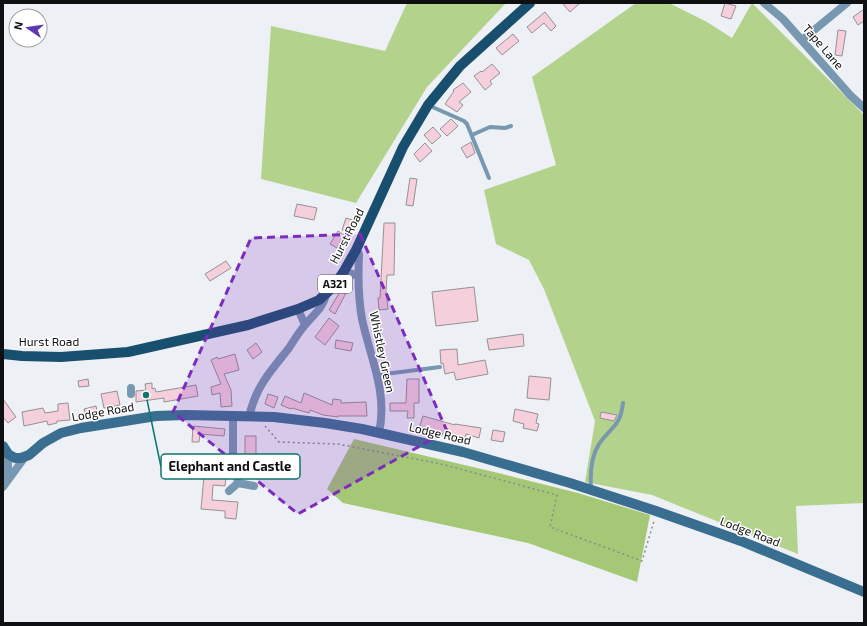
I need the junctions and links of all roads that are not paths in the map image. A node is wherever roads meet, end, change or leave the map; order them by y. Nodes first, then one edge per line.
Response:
1 (530, 3) edge
2 (764, 3) edge
3 (847, 3) edge
4 (802, 40) junction
5 (428, 105) junction
6 (864, 108) edge
7 (511, 126) dead end
8 (472, 135) junction
9 (489, 178) dead end
10 (356, 250) junction
11 (344, 271) junction
12 (358, 276) junction
13 (326, 295) junction
14 (298, 309) junction
15 (305, 325) junction
16 (3, 354) edge
17 (440, 367) dead end
18 (378, 375) junction
19 (623, 403) dead end
20 (233, 416) junction
21 (253, 417) junction
22 (379, 433) junction
23 (6, 450) edge
24 (25, 457) junction
25 (5, 483) edge
26 (238, 483) junction
27 (254, 486) dead end
28 (591, 490) junction
29 (229, 491) dead end
30 (864, 592) edge

1 - 5 main road, Hurst Road / A321
2 - 4 street, Tape Lane
3 - 4 street
4 - 6 street, Tape Lane
5 - 8 lane
5 - 10 main road, Hurst Road / A321
7 - 8 lane
8 - 9 lane
10 - 11 main road, Hurst Road / A321
10 - 12 street, Whistley Green
11 - 12 street
11 - 13 main road, Hurst Road / A321
12 - 18 street, Whistley Green
13 - 14 main road, Hurst Road / A321
13 - 15 street
14 - 15 street
14 - 16 main road, Hurst Road / A321
15 - 21 street
17 - 18 lane
18 - 22 street, Whistley Green
19 - 28 lane
20 - 21 main road, Lodge Road
20 - 24 main road, Lodge Road
20 - 26 street
21 - 22 main road, Lodge Road
22 - 28 main road, Lodge Road
23 - 24 main road
23 - 25 street
24 - 25 street
26 - 27 street
26 - 29 street
28 - 30 main road, Lodge Road

